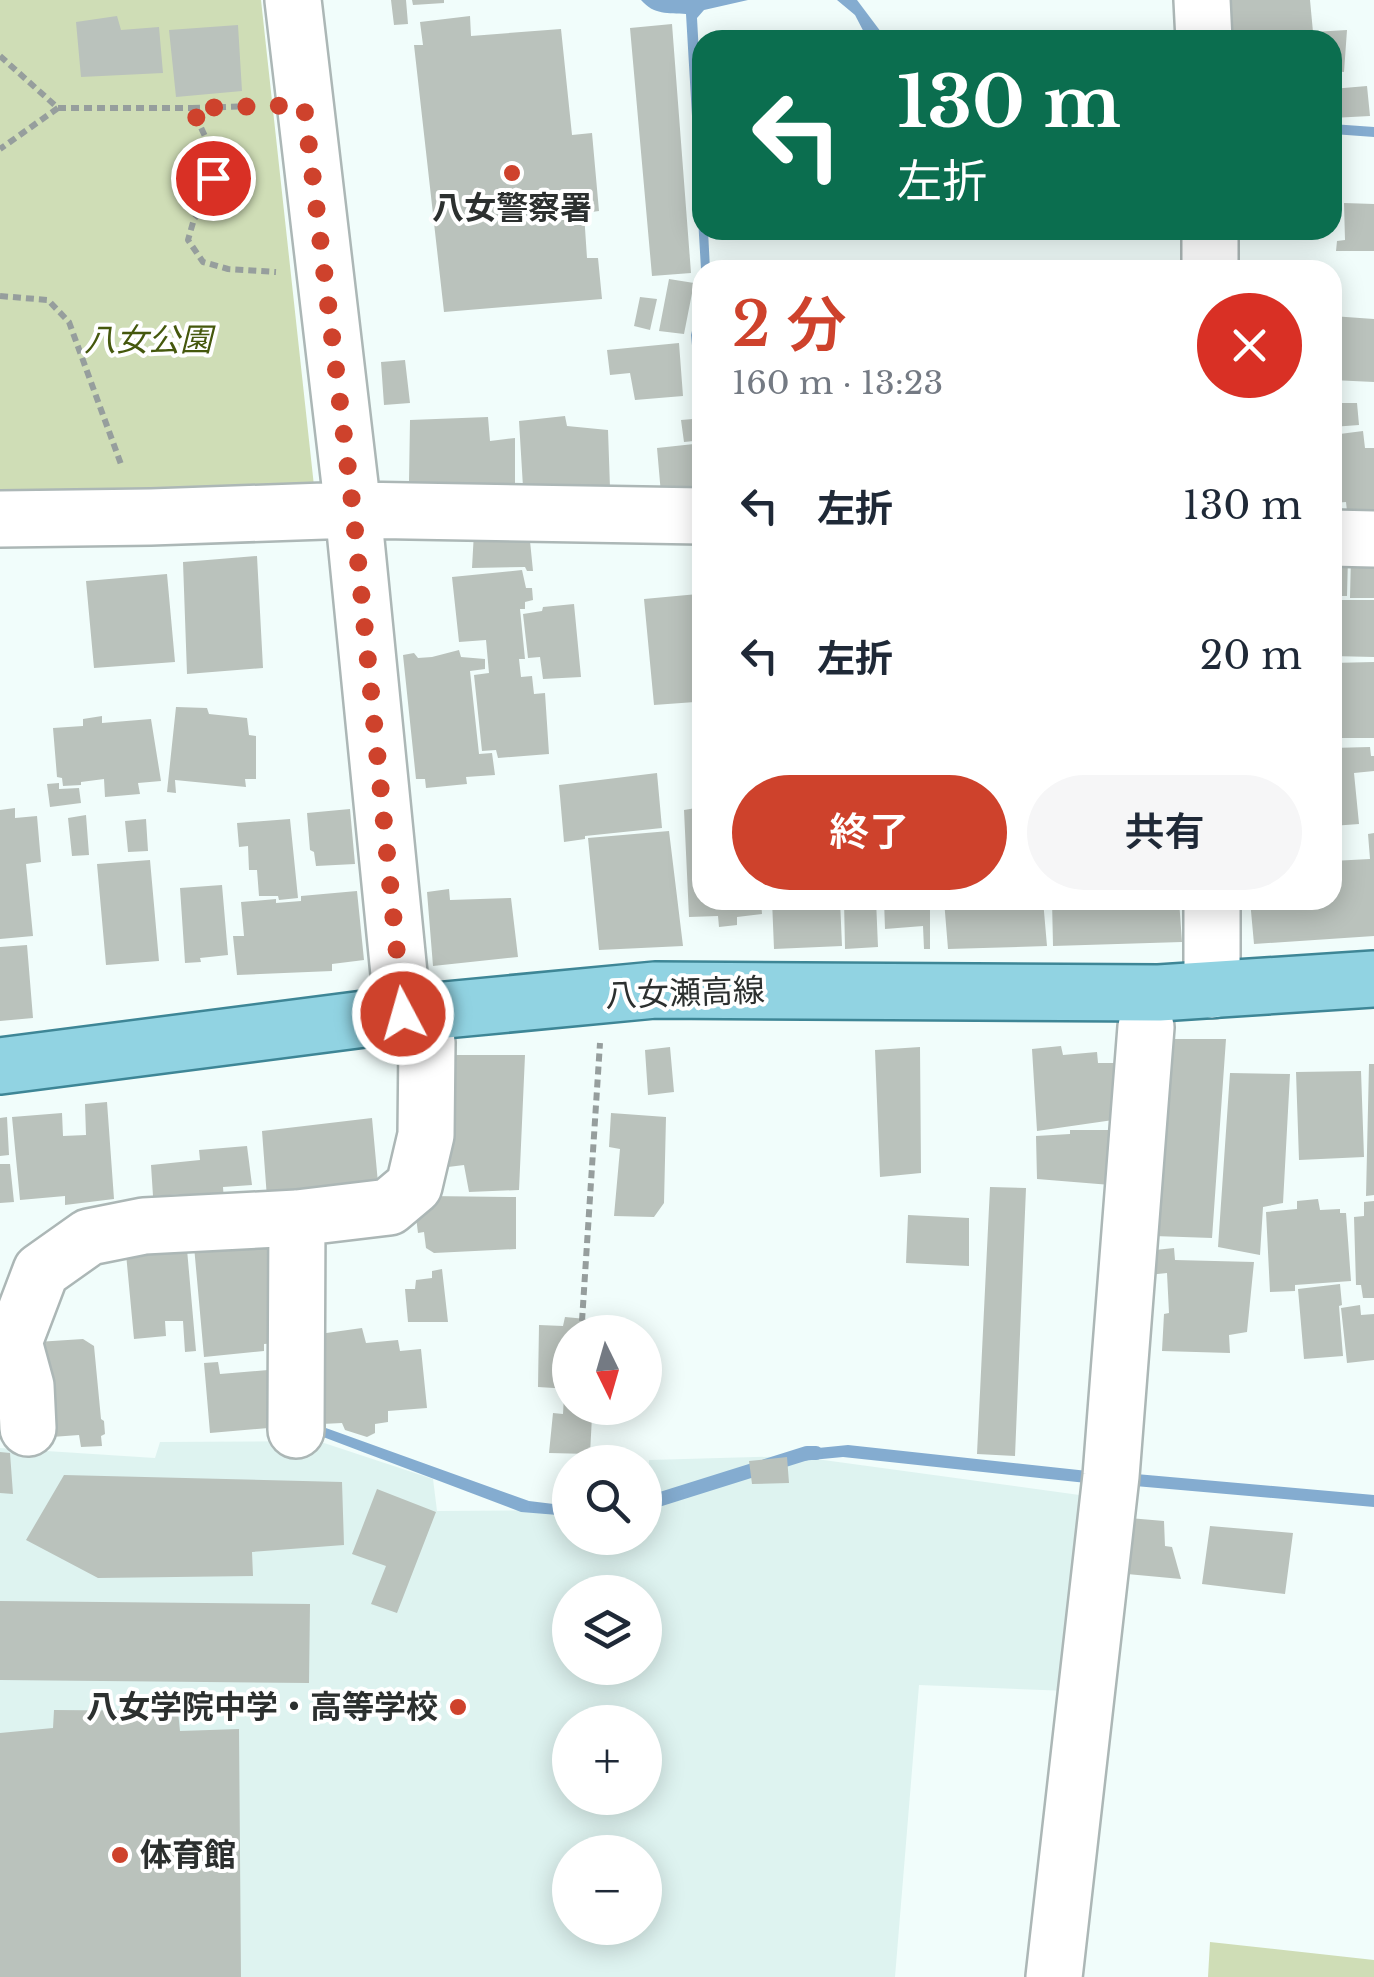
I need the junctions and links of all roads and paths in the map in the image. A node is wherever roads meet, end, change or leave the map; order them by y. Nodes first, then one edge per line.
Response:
1 (293, 0) edge
2 (1202, 0) edge
3 (1204, 30) edge
4 (0, 56) edge
5 (304, 105) junction
6 (58, 108) junction
7 (192, 108) junction
8 (0, 149) edge
9 (290, 271) dead end
10 (0, 296) edge
11 (353, 510) junction
12 (692, 516) edge
13 (151, 517) junction
14 (0, 519) edge
15 (1342, 538) edge
16 (1374, 538) edge
17 (1212, 910) edge
18 (1374, 979) edge
19 (1212, 990) junction
20 (1146, 1027) dead end
21 (415, 1028) junction
22 (601, 1031) dead end
23 (0, 1066) edge
24 (297, 1218) junction
25 (582, 1315) edge
26 (28, 1428) dead end
27 (296, 1430) dead end
28 (1054, 1977) edge

1 - 5 street
2 - 3 street
4 - 6 path
5 - 7 path
5 - 11 street
6 - 7 path
6 - 8 path
7 - 9 path
10 - 13 path
11 - 12 street
11 - 13 street
11 - 21 street
13 - 14 street
15 - 16 street
17 - 19 street
18 - 19 main road, 八女瀬高線
19 - 21 main road, 八女瀬高線
20 - 28 street
21 - 23 main road, 八女瀬高線
21 - 24 street
22 - 25 path
24 - 26 street
24 - 27 street

